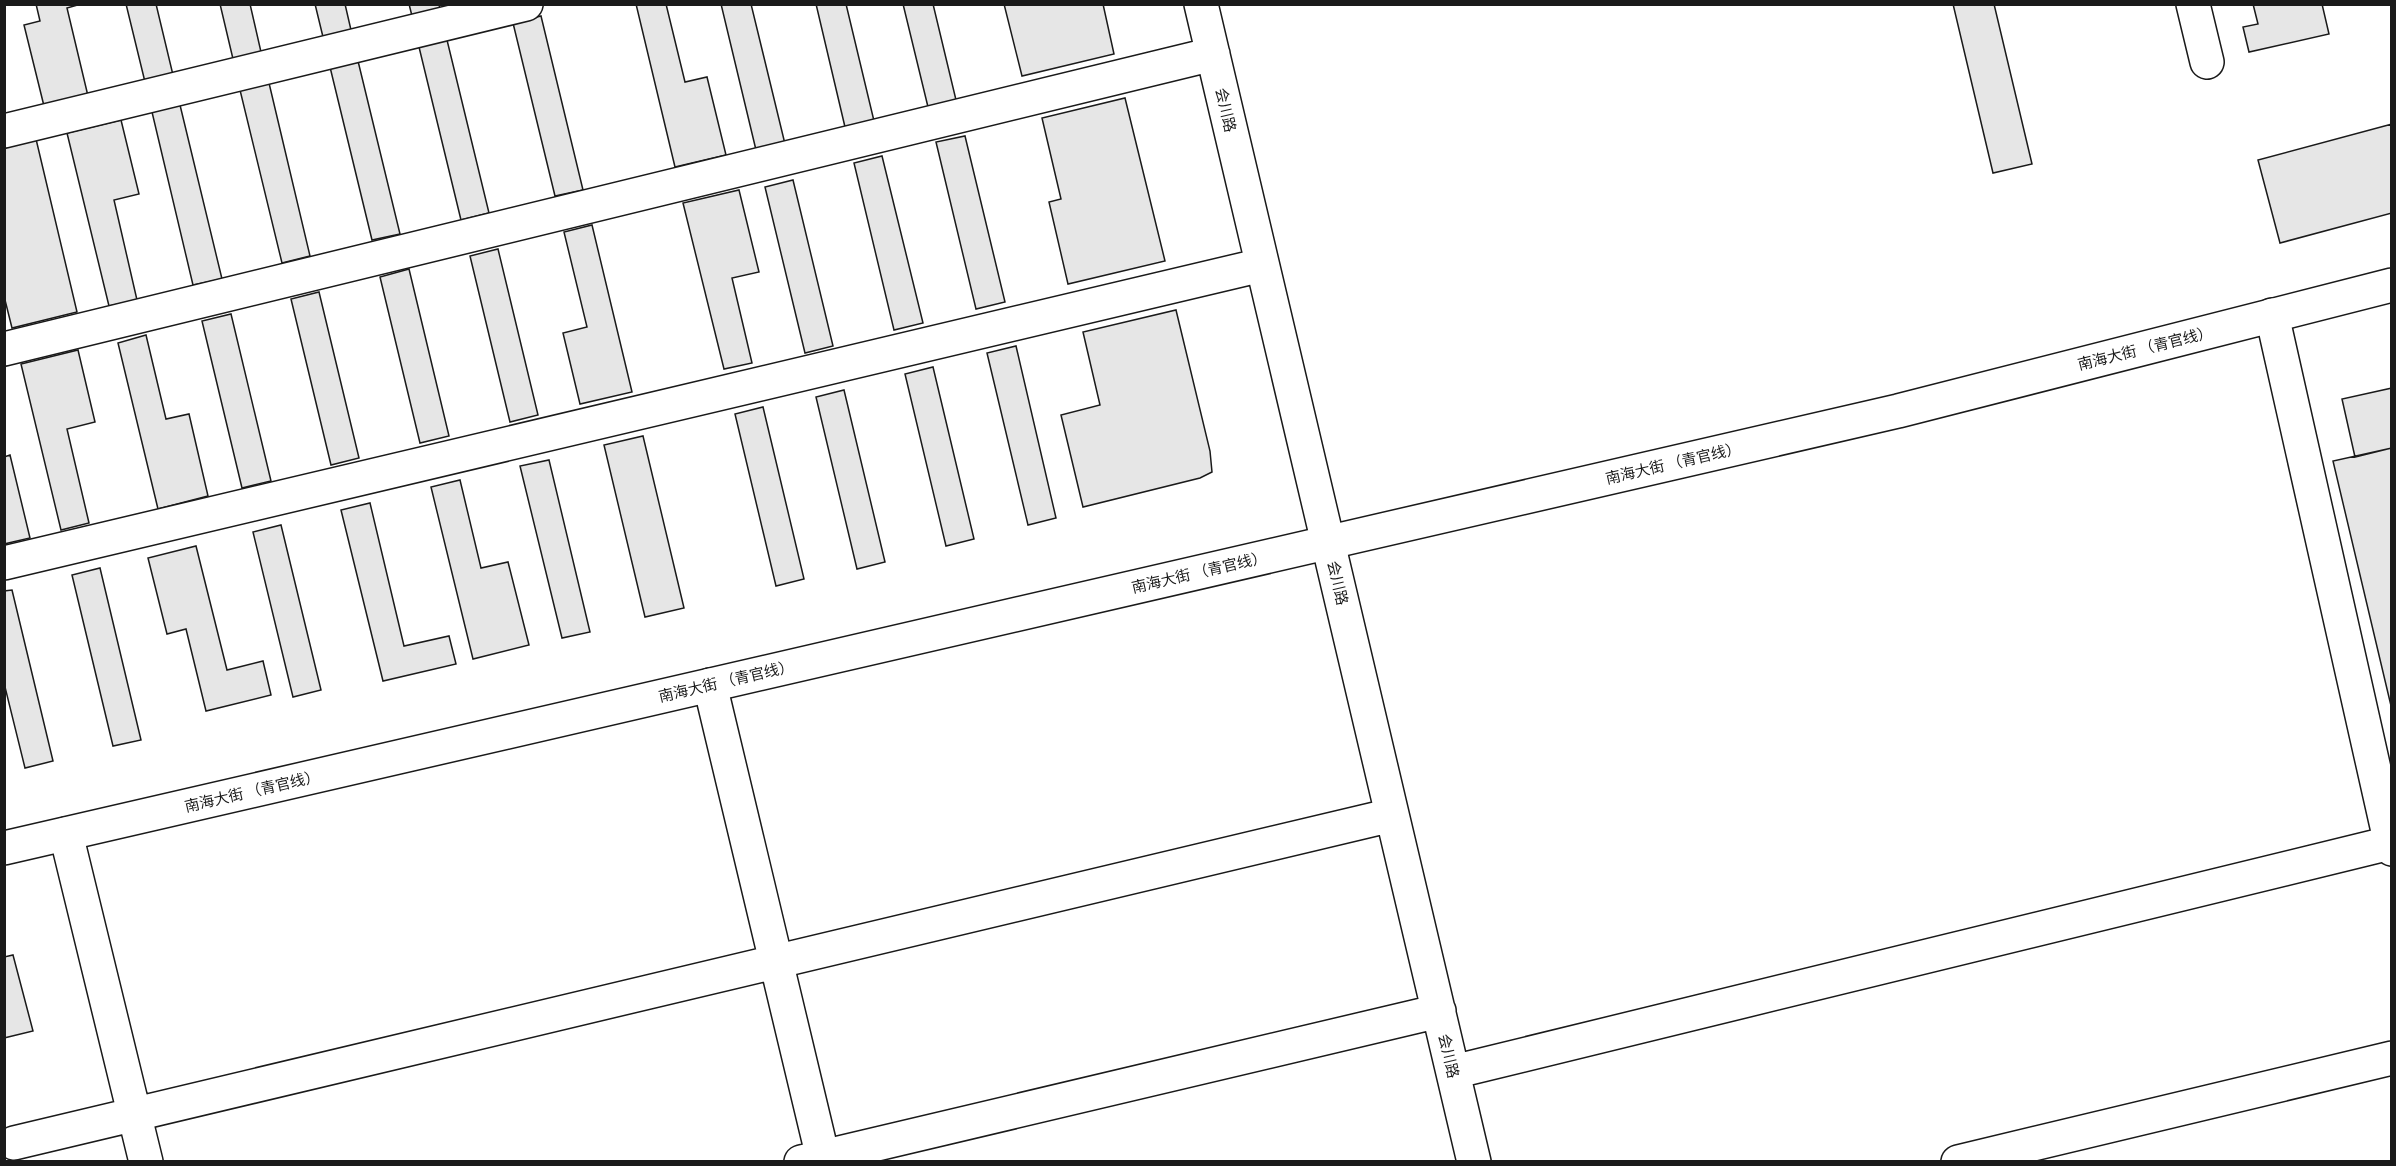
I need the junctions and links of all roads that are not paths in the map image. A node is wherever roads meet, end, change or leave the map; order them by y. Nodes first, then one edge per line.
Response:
1 (526, 4) edge
2 (1201, 4) edge
3 (2193, 4) edge
4 (1213, 54) junction
5 (2207, 62) dead end
6 (4, 131) edge
7 (1262, 265) junction
8 (2391, 285) edge
9 (2272, 315) junction
10 (4, 349) edge
11 (1328, 542) junction
12 (4, 562) edge
13 (710, 685) junction
14 (1392, 814) junction
15 (66, 834) junction
16 (2391, 846) edge
17 (4, 848) edge
18 (776, 961) junction
19 (1439, 1011) junction
20 (2391, 1058) edge
21 (1453, 1072) junction
22 (134, 1114) junction
23 (14, 1143) dead end
24 (816, 1160) edge
25 (146, 1161) edge
26 (1474, 1161) edge
27 (1958, 1161) edge

1 - 6 main road
2 - 4 main road, 会川路
3 - 5 main road
4 - 7 main road, 会川路
4 - 10 main road
7 - 11 main road, 会川路
7 - 12 main road
8 - 9 main road, 南海大街 （青官线）
9 - 11 main road, 南海大街 （青官线）
9 - 16 main road
11 - 13 main road, 南海大街 （青官线）
11 - 14 main road, 会川路
13 - 15 main road, 南海大街 （青官线）
13 - 18 main road
14 - 18 main road
14 - 19 main road, 会川路
15 - 17 main road, 南海大街 （青官线）
15 - 22 main road
16 - 21 main road
18 - 22 main road
18 - 24 main road
19 - 21 main road, 会川路
19 - 24 main road
20 - 27 main road
21 - 26 main road, 会川路
22 - 23 main road
22 - 25 main road

